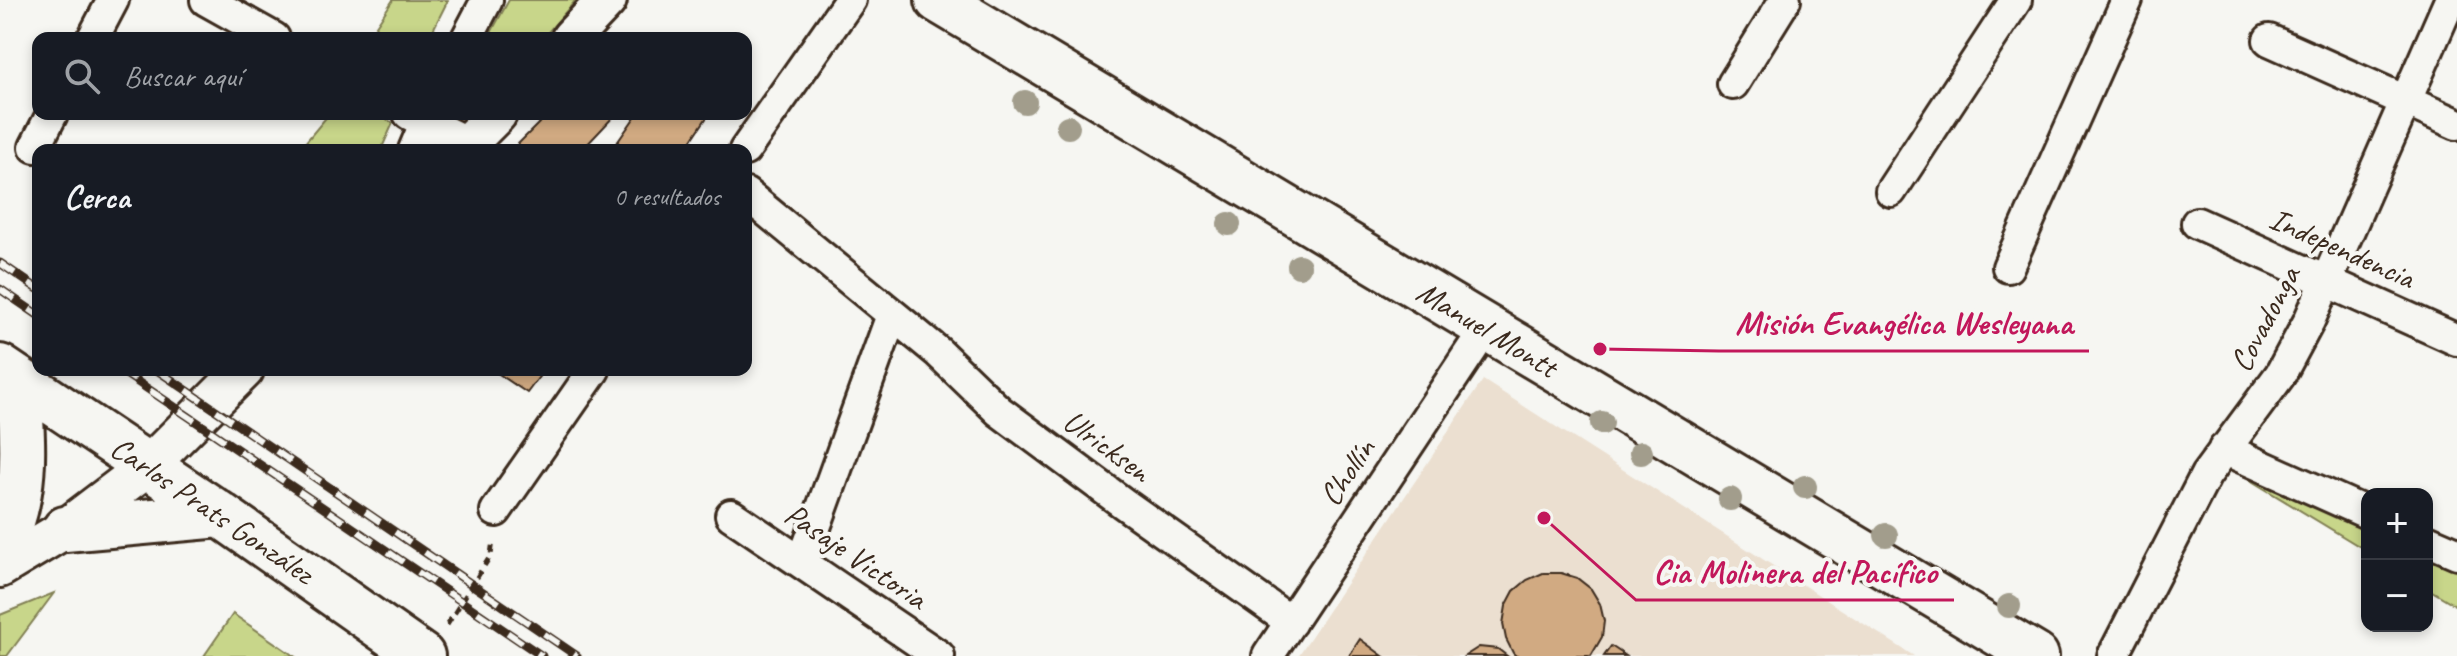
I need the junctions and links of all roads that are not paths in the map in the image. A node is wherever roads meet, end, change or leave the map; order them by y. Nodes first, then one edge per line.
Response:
1 (113, 0) edge
2 (206, 0) edge
3 (487, 0) edge
4 (607, 0) edge
5 (850, 0) edge
6 (938, 0) edge
7 (1785, 0) edge
8 (2016, 0) edge
9 (2127, 0) edge
10 (2450, 0) edge
11 (96, 32) edge
12 (263, 32) edge
13 (470, 32) edge
14 (577, 32) edge
15 (2269, 40) dead end
16 (1733, 84) dead end
17 (2406, 101) junction
18 (49, 120) edge
19 (491, 120) edge
20 (2457, 124) edge
21 (419, 125) edge
22 (37, 144) edge
23 (460, 144) edge
24 (466, 144) edge
25 (749, 144) edge
26 (1891, 191) dead end
27 (752, 199) edge
28 (2197, 223) dead end
29 (2008, 267) dead end
30 (2327, 281) junction
31 (892, 315) junction
32 (1486, 328) junction
33 (2457, 340) edge
34 (9, 373) edge
35 (238, 376) edge
36 (590, 376) edge
37 (2224, 449) junction
38 (148, 466) junction
39 (2361, 510) edge
40 (496, 511) road end
41 (221, 515) junction
42 (731, 515) dead end
43 (65, 529) junction
44 (2433, 543) edge
45 (0, 553) edge
46 (2457, 553) edge
47 (802, 563) junction
48 (0, 568) edge
49 (1291, 622) junction
50 (414, 651) edge
51 (939, 656) edge
52 (1268, 656) edge
53 (2036, 656) edge
54 (2113, 656) edge

1 - 11 street
2 - 12 street
3 - 13 street
4 - 14 street
5 - 25 street
6 - 32 main road, Manuel Montt
7 - 16 street
8 - 26 street
9 - 29 street
10 - 17 street, Covadonga
15 - 17 street
17 - 20 street
17 - 30 street, Covadonga
18 - 22 street
19 - 24 street
21 - 23 street
27 - 31 street, Ulricksen
28 - 30 street, Independencia
30 - 33 street, Independencia
30 - 37 street, Covadonga
31 - 47 street
31 - 49 street, Ulricksen
32 - 49 street, Chollín
32 - 53 main road, Manuel Montt
34 - 38 main road, Carlos Prats González
34 - 45 main road
35 - 38 street
36 - 40 street
37 - 39 street
37 - 54 street, Covadonga
38 - 41 main road, Carlos Prats González
38 - 43 street
41 - 43 main road
41 - 50 main road, Carlos Prats González
42 - 47 street, Pasaje Victoria
43 - 48 street
44 - 46 street
47 - 51 street, Pasaje Victoria
49 - 52 street, Chollín

